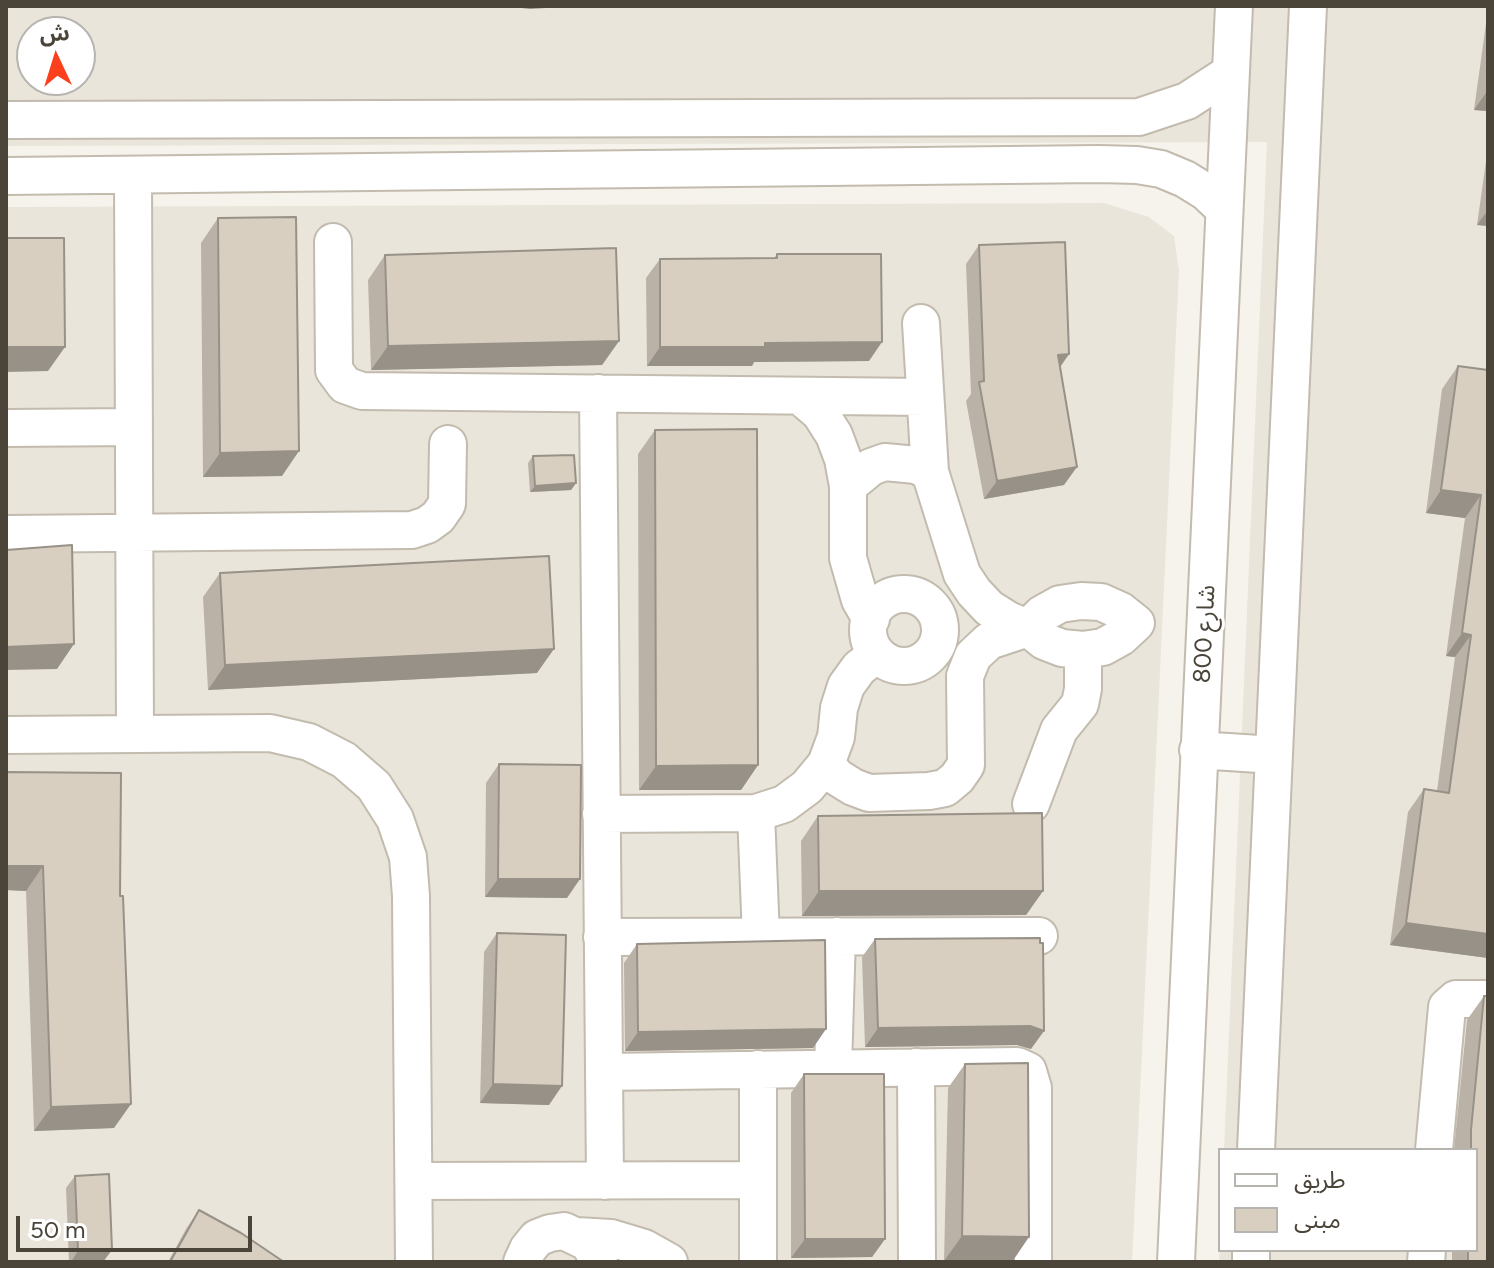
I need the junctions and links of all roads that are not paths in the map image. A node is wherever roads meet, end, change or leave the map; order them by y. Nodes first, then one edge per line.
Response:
1 (1234, 6) edge
2 (1308, 6) edge
3 (1230, 73) junction
4 (471, 119) junction
5 (6, 120) edge
6 (471, 172) junction
7 (133, 175) junction
8 (6, 176) edge
9 (1224, 209) junction
10 (333, 242) dead end
11 (921, 323) dead end
12 (598, 393) junction
13 (800, 396) junction
14 (925, 397) junction
15 (134, 427) junction
16 (6, 428) edge
17 (448, 444) dead end
18 (930, 472) junction
19 (848, 486) junction
20 (134, 532) junction
21 (6, 534) edge
22 (871, 619) junction
23 (1028, 628) junction
24 (940, 629) junction
25 (1083, 650) junction
26 (877, 654) junction
27 (135, 734) junction
28 (6, 735) edge
29 (1198, 750) junction
30 (1274, 755) junction
31 (826, 764) junction
32 (1031, 804) dead end
33 (756, 813) junction
34 (601, 814) junction
35 (837, 936) junction
36 (1039, 936) edge
37 (602, 937) junction
38 (761, 937) junction
39 (1488, 999) edge
40 (916, 1067) junction
41 (833, 1068) junction
42 (758, 1069) junction
43 (604, 1072) junction
44 (1256, 1148) edge
45 (1434, 1148) edge
46 (758, 1180) junction
47 (414, 1181) junction
48 (564, 1181) junction
49 (605, 1181) junction
50 (580, 1243) edge
51 (414, 1262) edge
52 (522, 1262) edge
53 (669, 1262) edge
54 (758, 1262) edge
55 (917, 1262) edge
56 (1033, 1262) edge
57 (1176, 1262) edge

1 - 3 street, شارع 800
2 - 30 street
3 - 4 street
3 - 9 street, شارع 800
4 - 5 street
4 - 6 street
6 - 7 street
6 - 9 street
7 - 8 street
7 - 15 street
9 - 29 street, شارع 800
10 - 12 street
11 - 14 street
12 - 13 street
12 - 34 street
13 - 14 street
13 - 19 street
14 - 18 street
15 - 16 street
15 - 20 street
17 - 20 street
18 - 19 street
18 - 23 street
19 - 22 street
20 - 21 street
20 - 27 street
22 - 24 street
22 - 26 street
23 - 24 street
23 - 25 street
23 - 25 street
23 - 31 street
24 - 26 street
25 - 32 street
26 - 31 street
27 - 28 street
27 - 47 street
29 - 30 street
29 - 57 street, شارع 800
30 - 44 street
31 - 33 street
33 - 34 street
33 - 38 street
34 - 37 street
35 - 36 street
35 - 38 street
35 - 41 street
37 - 38 street
37 - 43 street
39 - 45 street
40 - 41 street
40 - 55 street
40 - 56 street
41 - 42 street
42 - 43 street
42 - 46 street
43 - 49 street
46 - 49 street
46 - 54 street
47 - 48 street
47 - 51 street
48 - 49 street
48 - 50 street
50 - 52 street
50 - 53 street

